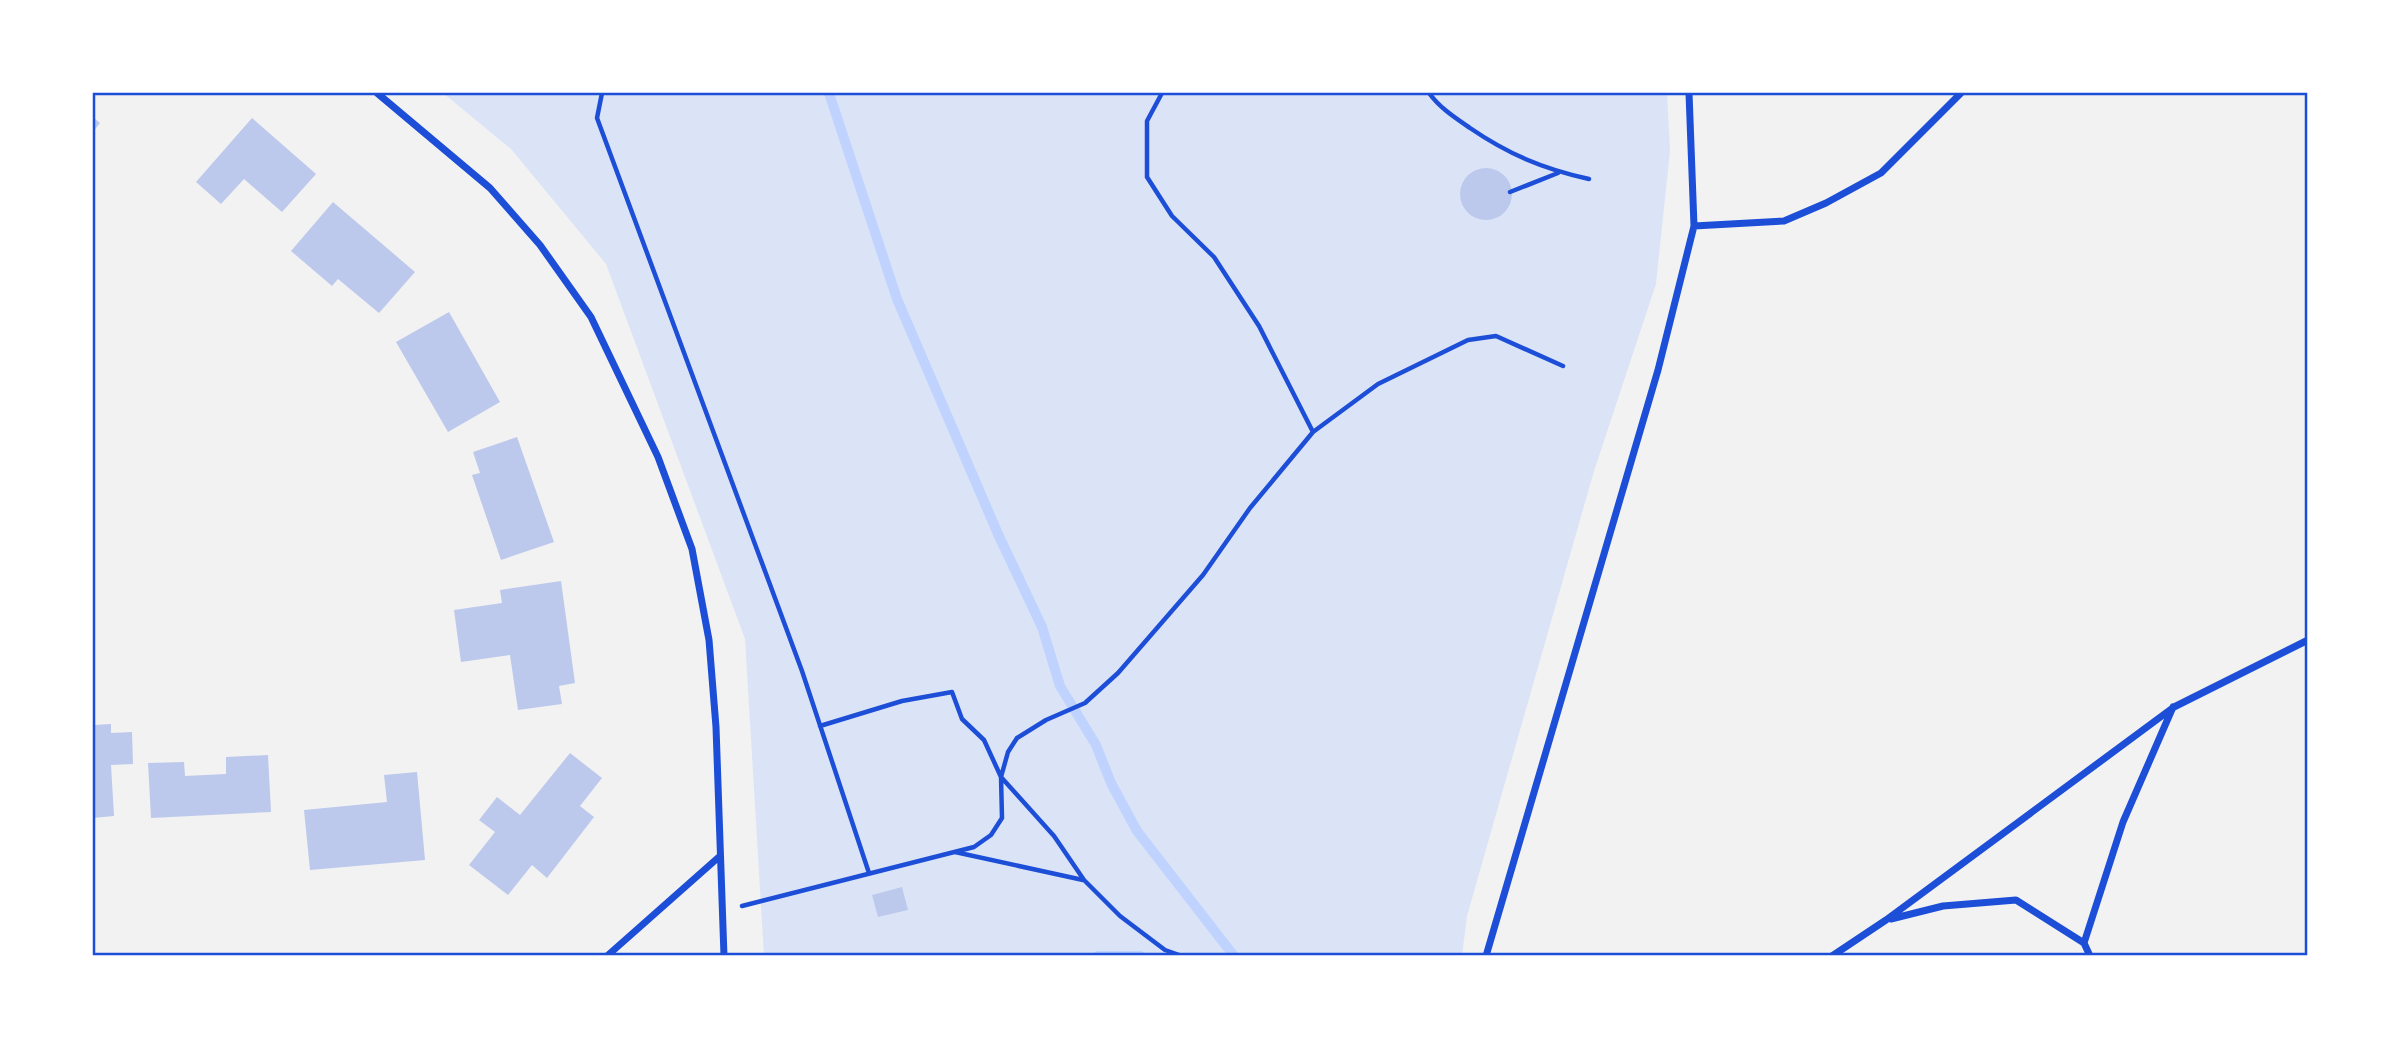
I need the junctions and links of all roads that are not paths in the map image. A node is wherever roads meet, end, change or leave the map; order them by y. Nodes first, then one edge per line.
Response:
1 (376, 93) edge
2 (1689, 93) edge
3 (1961, 93) edge
4 (1694, 226) junction
5 (2308, 640) edge
6 (2174, 707) junction
7 (720, 856) junction
8 (1886, 920) junction
9 (2084, 943) junction
10 (607, 956) edge
11 (724, 956) edge
12 (1486, 956) edge
13 (1832, 956) edge
14 (2090, 956) edge

1 - 7 street
2 - 4 street
3 - 4 street
4 - 12 street
5 - 6 street
6 - 8 street
6 - 9 street
7 - 10 street
7 - 11 street
8 - 9 street
8 - 13 street
9 - 14 street

